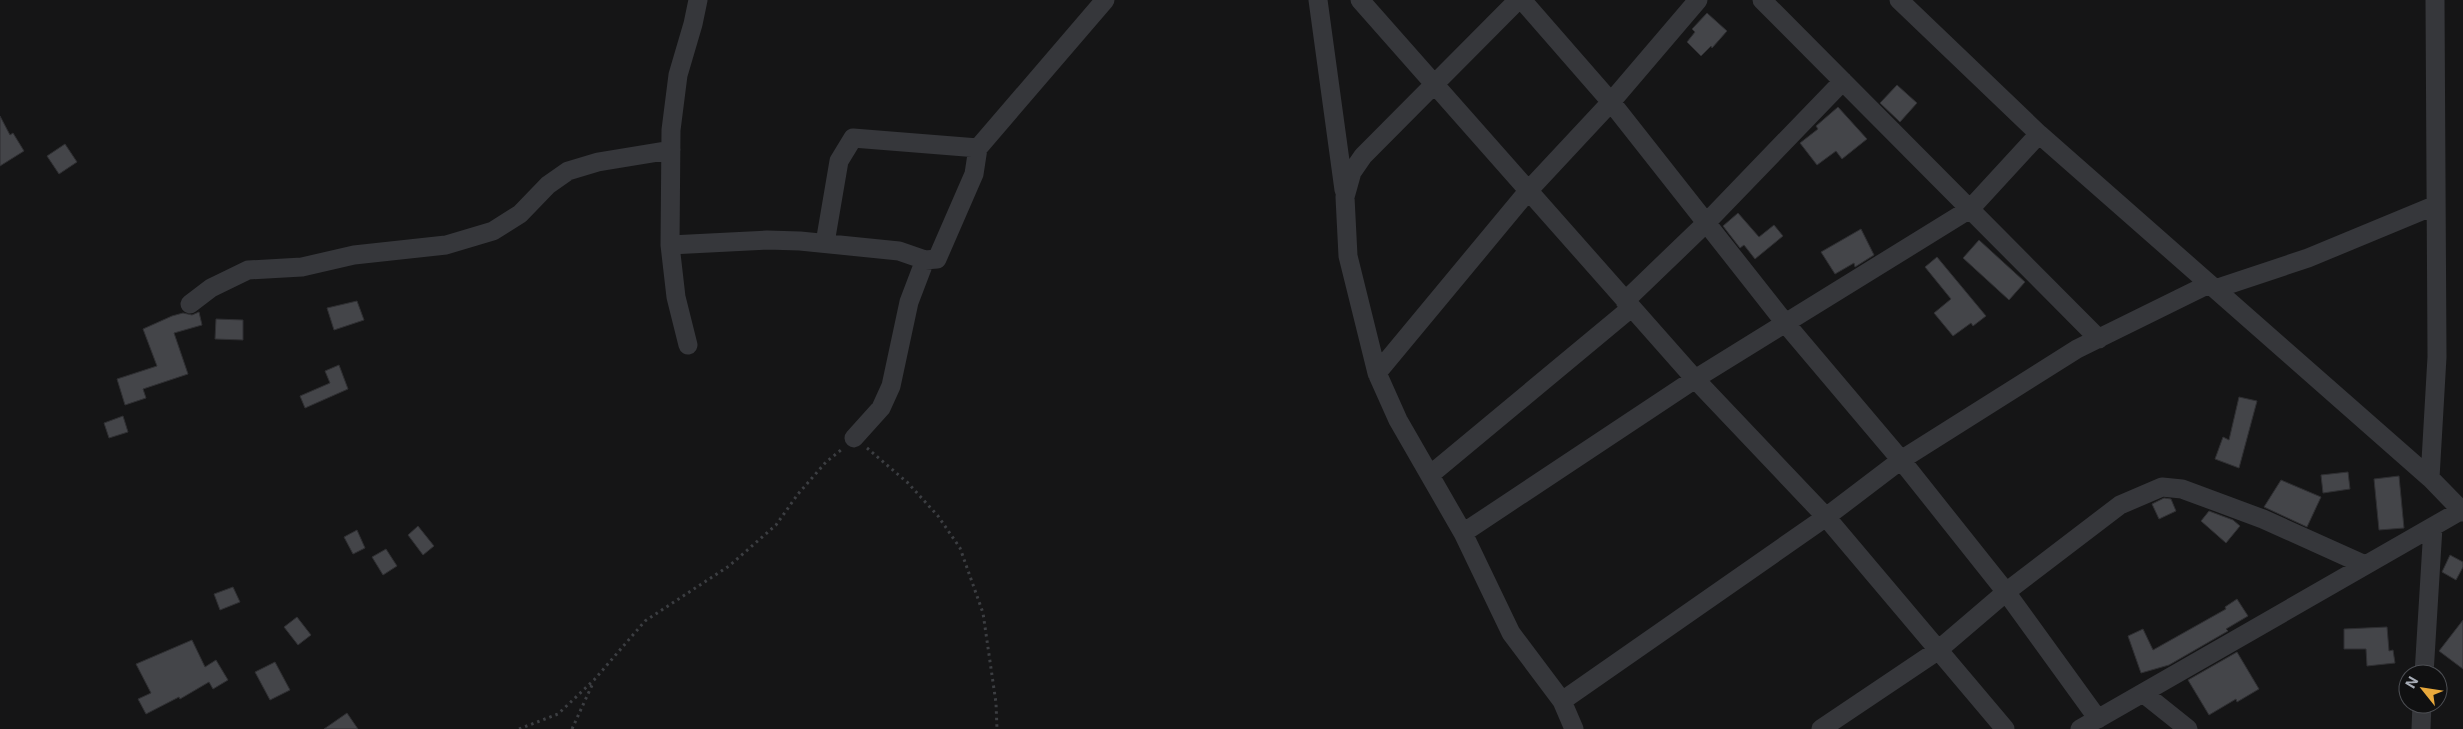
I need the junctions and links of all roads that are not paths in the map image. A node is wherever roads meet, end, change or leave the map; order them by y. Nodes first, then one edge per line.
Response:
1 (698, 0) edge
2 (1105, 0) edge
3 (1360, 0) edge
4 (1518, 0) edge
5 (1522, 0) edge
6 (1698, 0) edge
7 (1762, 0) edge
8 (1899, 0) edge
9 (2435, 0) edge
10 (1323, 3) edge
11 (1843, 81) junction
12 (1435, 84) junction
13 (1611, 102) junction
14 (2039, 134) junction
15 (978, 148) junction
16 (671, 150) junction
17 (1528, 191) junction
18 (1345, 197) junction
19 (2436, 205) junction
20 (1970, 209) junction
21 (1706, 223) junction
22 (825, 243) junction
23 (670, 245) junction
24 (925, 260) junction
25 (2212, 286) junction
26 (190, 304) dead end
27 (1628, 304) junction
28 (1786, 324) junction
29 (2099, 339) junction
30 (688, 345) dead end
31 (1377, 373) junction
32 (1695, 379) junction
33 (854, 438) road end
34 (1901, 460) junction
35 (1430, 475) junction
36 (2430, 478) junction
37 (2462, 511) edge
38 (1826, 517) junction
39 (2433, 527) junction
40 (1463, 533) junction
41 (2365, 565) junction
42 (2006, 592) junction
43 (1937, 651) junction
44 (2425, 664) edge
45 (2143, 693) junction
46 (1562, 701) junction
47 (2422, 714) edge
48 (2098, 719) junction
49 (1574, 729) edge
50 (1821, 729) edge
51 (2005, 729) edge
52 (2080, 729) edge
53 (2188, 729) edge
54 (2421, 729) edge

1 - 16 street
2 - 15 street
3 - 12 street
4 - 12 street
5 - 13 street
6 - 13 street
7 - 11 street
8 - 14 street
9 - 19 street
10 - 18 street
11 - 20 street
11 - 21 street
12 - 17 street
12 - 18 street
13 - 17 street
13 - 21 street
14 - 20 street
14 - 25 street
15 - 22 street
15 - 24 street
16 - 23 street
16 - 26 street
17 - 27 street
17 - 31 street
18 - 31 street
19 - 25 street
19 - 36 street
20 - 28 street
20 - 29 street
21 - 27 street
21 - 28 street
22 - 23 street
22 - 24 street
23 - 30 street
24 - 33 street
25 - 29 street
25 - 36 street
27 - 32 street
27 - 35 street
28 - 32 street
28 - 34 street
29 - 34 street
31 - 35 street
32 - 38 street
32 - 40 street
34 - 38 street
34 - 42 street
35 - 40 street
36 - 37 street
37 - 39 street
38 - 43 street
38 - 46 street
39 - 41 street
39 - 44 street
40 - 46 street
41 - 42 street
41 - 45 street
42 - 43 street
42 - 48 street
43 - 50 street
43 - 51 street
45 - 48 street
45 - 53 street
46 - 49 street
47 - 54 street
48 - 52 street

